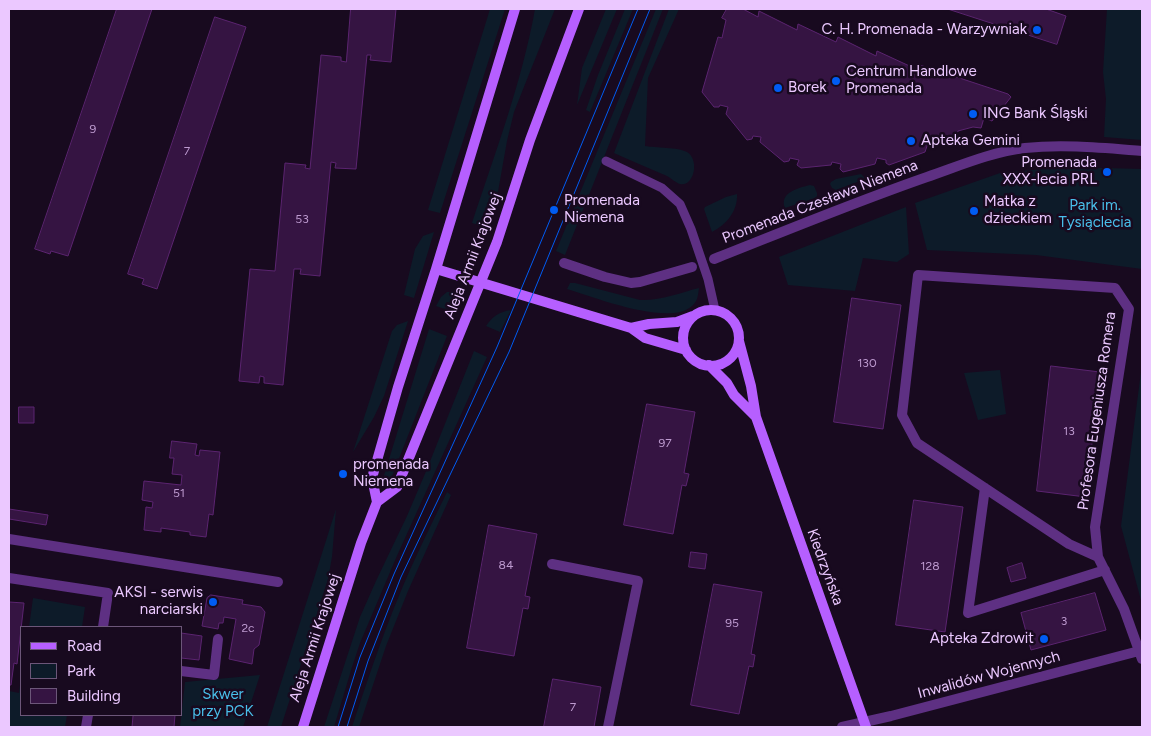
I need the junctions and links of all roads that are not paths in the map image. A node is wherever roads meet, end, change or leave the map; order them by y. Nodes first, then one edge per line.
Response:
1 (515, 9) edge
2 (579, 9) edge
3 (1142, 151) edge
4 (606, 161) dead end
5 (714, 259) dead end
6 (564, 263) dead end
7 (692, 267) dead end
8 (436, 269) junction
9 (481, 282) junction
10 (715, 310) junction
11 (694, 315) junction
12 (631, 328) junction
13 (739, 341) junction
14 (686, 350) junction
15 (708, 365) junction
16 (756, 417) junction
17 (985, 488) junction
18 (377, 502) junction
19 (9, 539) edge
20 (1098, 557) junction
21 (552, 564) dead end
22 (1105, 570) junction
23 (9, 578) edge
24 (278, 582) dead end
25 (103, 626) edge
26 (218, 639) dead end
27 (1141, 654) edge
28 (182, 671) edge
29 (865, 725) edge
30 (303, 727) edge
31 (608, 727) edge
32 (842, 727) edge

1 - 8 main road, Aleja Armii Krajowej
2 - 9 main road, Aleja Armii Krajowej
3 - 5 street, Promenada Czesława Niemena
4 - 10 lane
6 - 7 street
8 - 9 main road
8 - 18 main road, Aleja Armii Krajowej
9 - 12 main road
9 - 18 main road, Aleja Armii Krajowej
10 - 11 main road
10 - 13 main road
11 - 12 main road
11 - 14 main road
12 - 14 main road
13 - 15 main road
13 - 16 main road, Kiedrzyńska
14 - 15 main road
15 - 16 main road, Kiedrzyńska
16 - 29 main road, Kiedrzyńska
17 - 20 street, Profesora Eugeniusza Romera
17 - 20 street, Profesora Eugeniusza Romera
17 - 22 street
18 - 30 main road, Aleja Armii Krajowej
19 - 24 street
20 - 22 street, Profesora Eugeniusza Romera
21 - 31 street
22 - 27 street, Profesora Eugeniusza Romera
23 - 25 street
26 - 28 street
27 - 29 street, Inwalidów Wojennych
29 - 32 street, Inwalidów Wojennych

